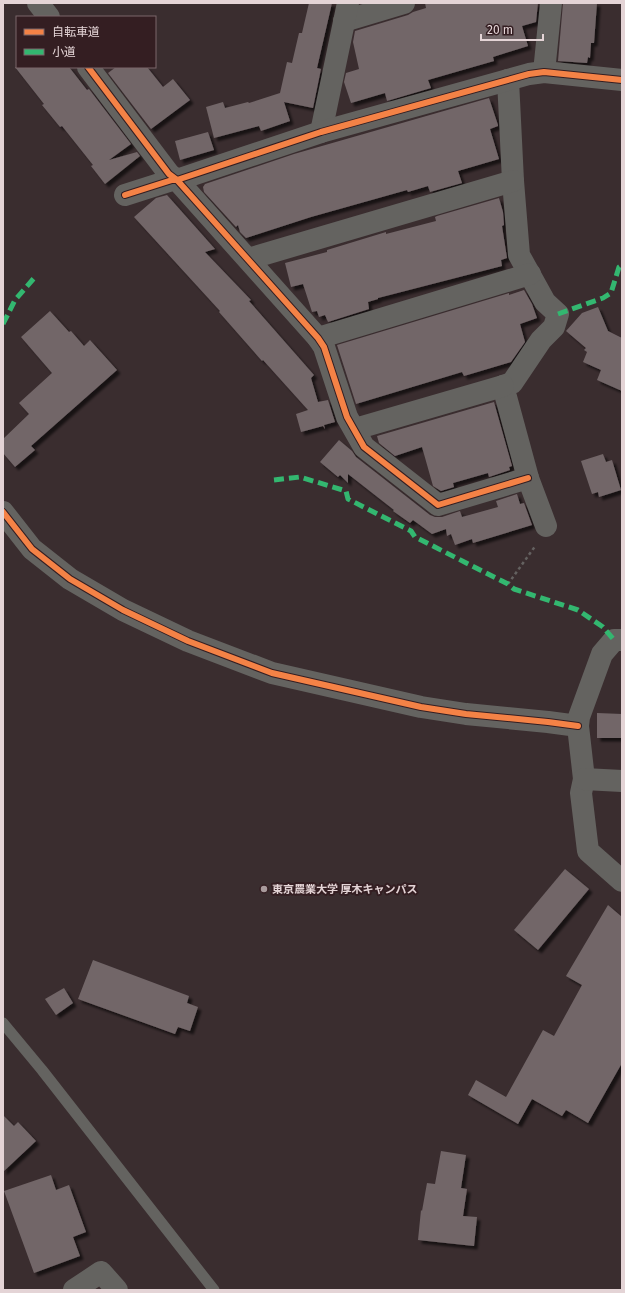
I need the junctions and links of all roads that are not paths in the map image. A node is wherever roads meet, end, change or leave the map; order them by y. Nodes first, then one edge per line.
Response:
1 (38, 3) edge
2 (404, 3) edge
3 (551, 3) edge
4 (346, 12) edge
5 (48, 16) edge
6 (89, 68) edge
7 (544, 72) junction
8 (508, 80) junction
9 (622, 80) edge
10 (321, 132) junction
11 (177, 180) junction
12 (513, 181) junction
13 (125, 195) dead end
14 (248, 259) junction
15 (530, 274) junction
16 (318, 338) junction
17 (503, 386) junction
18 (355, 429) junction
19 (528, 478) junction
20 (3, 512) edge
21 (546, 526) road end
22 (622, 640) edge
23 (578, 726) junction
24 (584, 779) junction
25 (622, 781) edge
26 (622, 881) edge
27 (3, 1023) edge
28 (74, 1290) edge
29 (117, 1290) edge
30 (214, 1290) edge

1 - 5 street
2 - 4 street
3 - 7 street
4 - 10 street
6 - 11 street
7 - 8 street
7 - 9 street
8 - 10 street
8 - 12 street
10 - 11 street
11 - 13 street
11 - 14 street
12 - 14 street
12 - 15 street
14 - 16 street
15 - 16 street
15 - 17 street
16 - 18 street
17 - 18 street
17 - 19 street
18 - 19 street
19 - 21 street
20 - 23 street
22 - 23 street
23 - 24 street
24 - 25 street
24 - 26 street
27 - 30 lane
28 - 29 street

